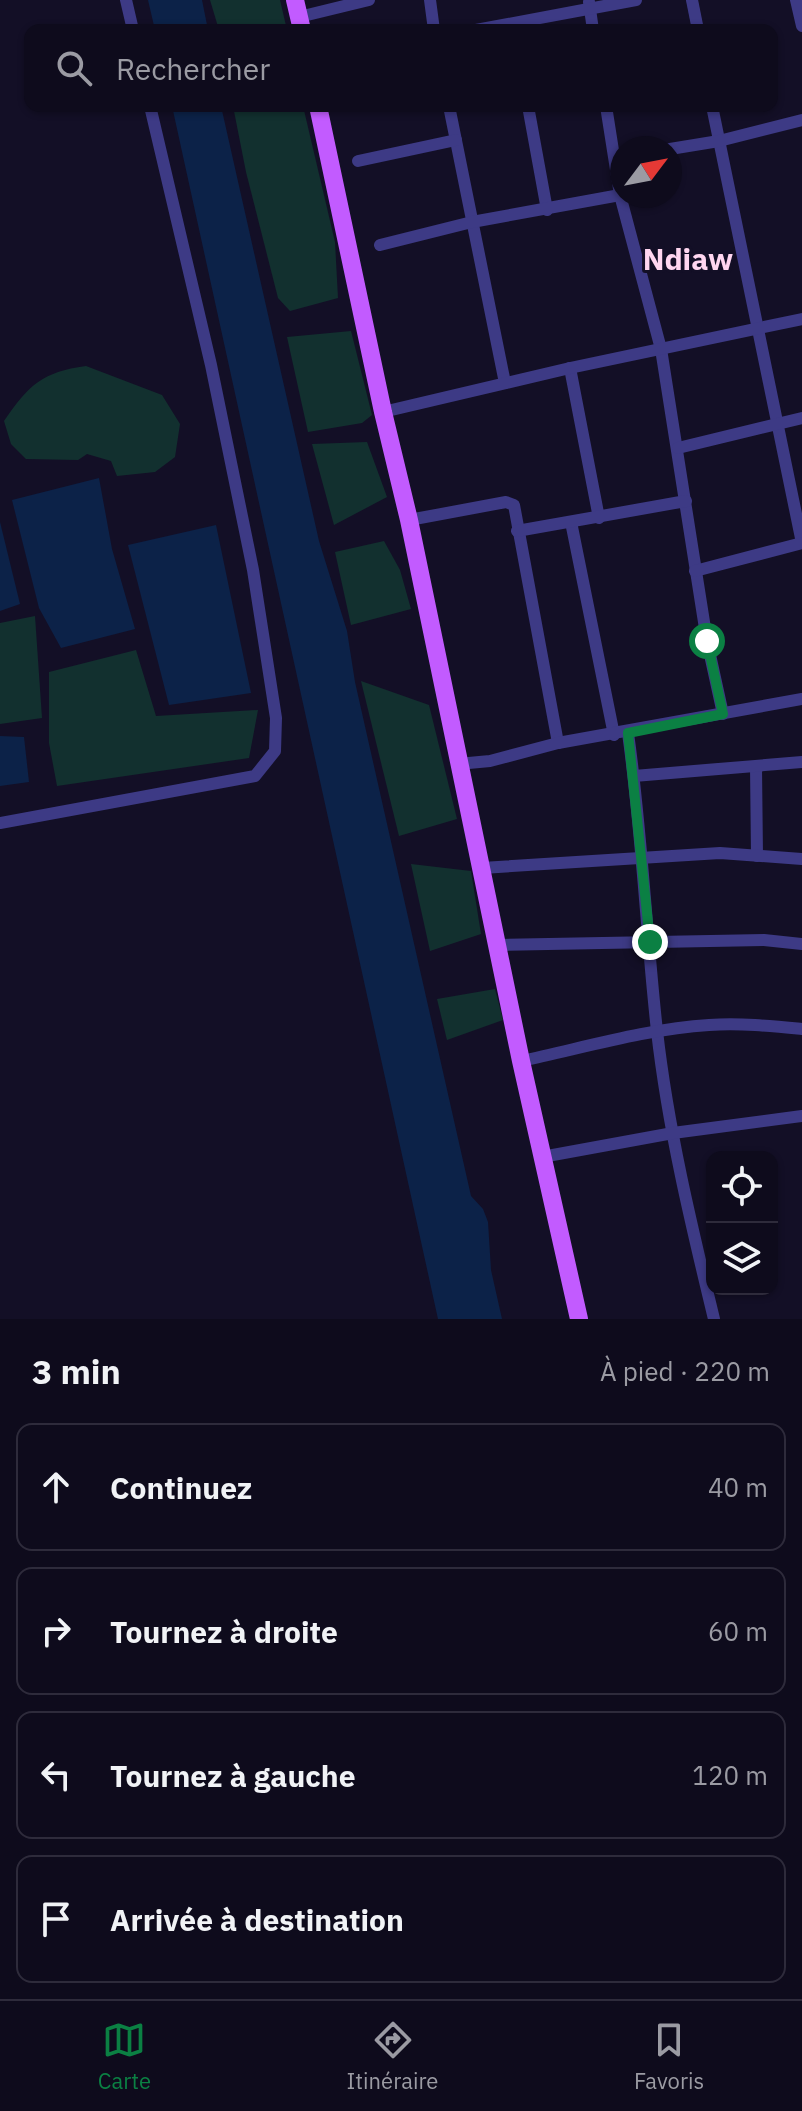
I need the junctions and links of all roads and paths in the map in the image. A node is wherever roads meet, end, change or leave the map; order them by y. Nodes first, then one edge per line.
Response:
1 (126, 0) edge
2 (369, 0) edge
3 (430, 0) edge
4 (636, 0) edge
5 (692, 0) edge
6 (796, 0) edge
7 (589, 4) edge
8 (298, 16) edge
9 (132, 24) edge
10 (433, 24) edge
11 (520, 24) edge
12 (592, 24) edge
13 (697, 24) edge
14 (802, 26) edge
15 (151, 112) edge
16 (319, 112) edge
17 (450, 112) edge
18 (529, 112) edge
19 (608, 112) edge
20 (713, 112) edge
21 (802, 120) edge
22 (614, 136) edge
23 (456, 140) junction
24 (719, 141) junction
25 (682, 147) edge
26 (358, 161) dead end
27 (610, 197) edge
28 (623, 208) edge
29 (547, 210) junction
30 (472, 222) junction
31 (380, 245) dead end
32 (802, 319) edge
33 (757, 331) junction
34 (661, 349) junction
35 (570, 368) junction
36 (505, 383) junction
37 (383, 412) junction
38 (802, 418) edge
39 (776, 424) junction
40 (678, 448) junction
41 (686, 501) junction
42 (599, 518) junction
43 (409, 520) junction
44 (571, 522) junction
45 (517, 531) junction
46 (802, 543) edge
47 (695, 571) junction
48 (802, 699) edge
49 (723, 714) junction
50 (628, 733) junction
51 (614, 735) junction
52 (558, 743) junction
53 (802, 762) edge
54 (458, 764) junction
55 (756, 767) junction
56 (634, 776) junction
57 (0, 823) edge
58 (642, 856) junction
59 (757, 856) junction
60 (802, 859) edge
61 (482, 868) junction
62 (650, 942) junction
63 (802, 944) edge
64 (497, 945) junction
65 (802, 1029) edge
66 (657, 1032) junction
67 (521, 1061) junction
68 (802, 1116) edge
69 (673, 1133) junction
70 (542, 1157) junction
71 (579, 1319) edge
72 (714, 1319) edge

1 - 9 street
2 - 8 street
3 - 10 street
4 - 7 street
5 - 13 street
6 - 14 street
7 - 11 street
7 - 12 street
15 - 57 street
16 - 37 main road
17 - 23 street
18 - 29 street
19 - 22 street
20 - 24 street
21 - 24 street
23 - 26 street
23 - 30 street
24 - 25 street
24 - 33 street
27 - 29 street
28 - 34 street
29 - 30 street
30 - 31 street
30 - 36 street
32 - 33 street
33 - 34 street
33 - 39 street
34 - 35 street
34 - 40 street
35 - 36 street
35 - 42 street
36 - 37 street
37 - 43 main road
38 - 39 street
39 - 40 street
39 - 46 street
40 - 41 street
41 - 42 street
41 - 47 street
42 - 44 street
43 - 45 street
43 - 54 main road
44 - 45 street
44 - 51 street
45 - 52 street
46 - 47 street
47 - 49 street
48 - 49 street
49 - 50 street
50 - 51 street
50 - 56 street
51 - 52 street
52 - 54 street
53 - 55 street
54 - 61 main road
55 - 56 street
55 - 59 street
56 - 58 street
58 - 59 street
58 - 61 street
58 - 62 street
59 - 60 street
61 - 64 main road
62 - 63 street
62 - 64 street
62 - 66 street
64 - 67 main road
65 - 66 street
66 - 67 street
66 - 69 street
67 - 70 main road
68 - 69 street
69 - 70 street
69 - 72 street
70 - 71 main road

